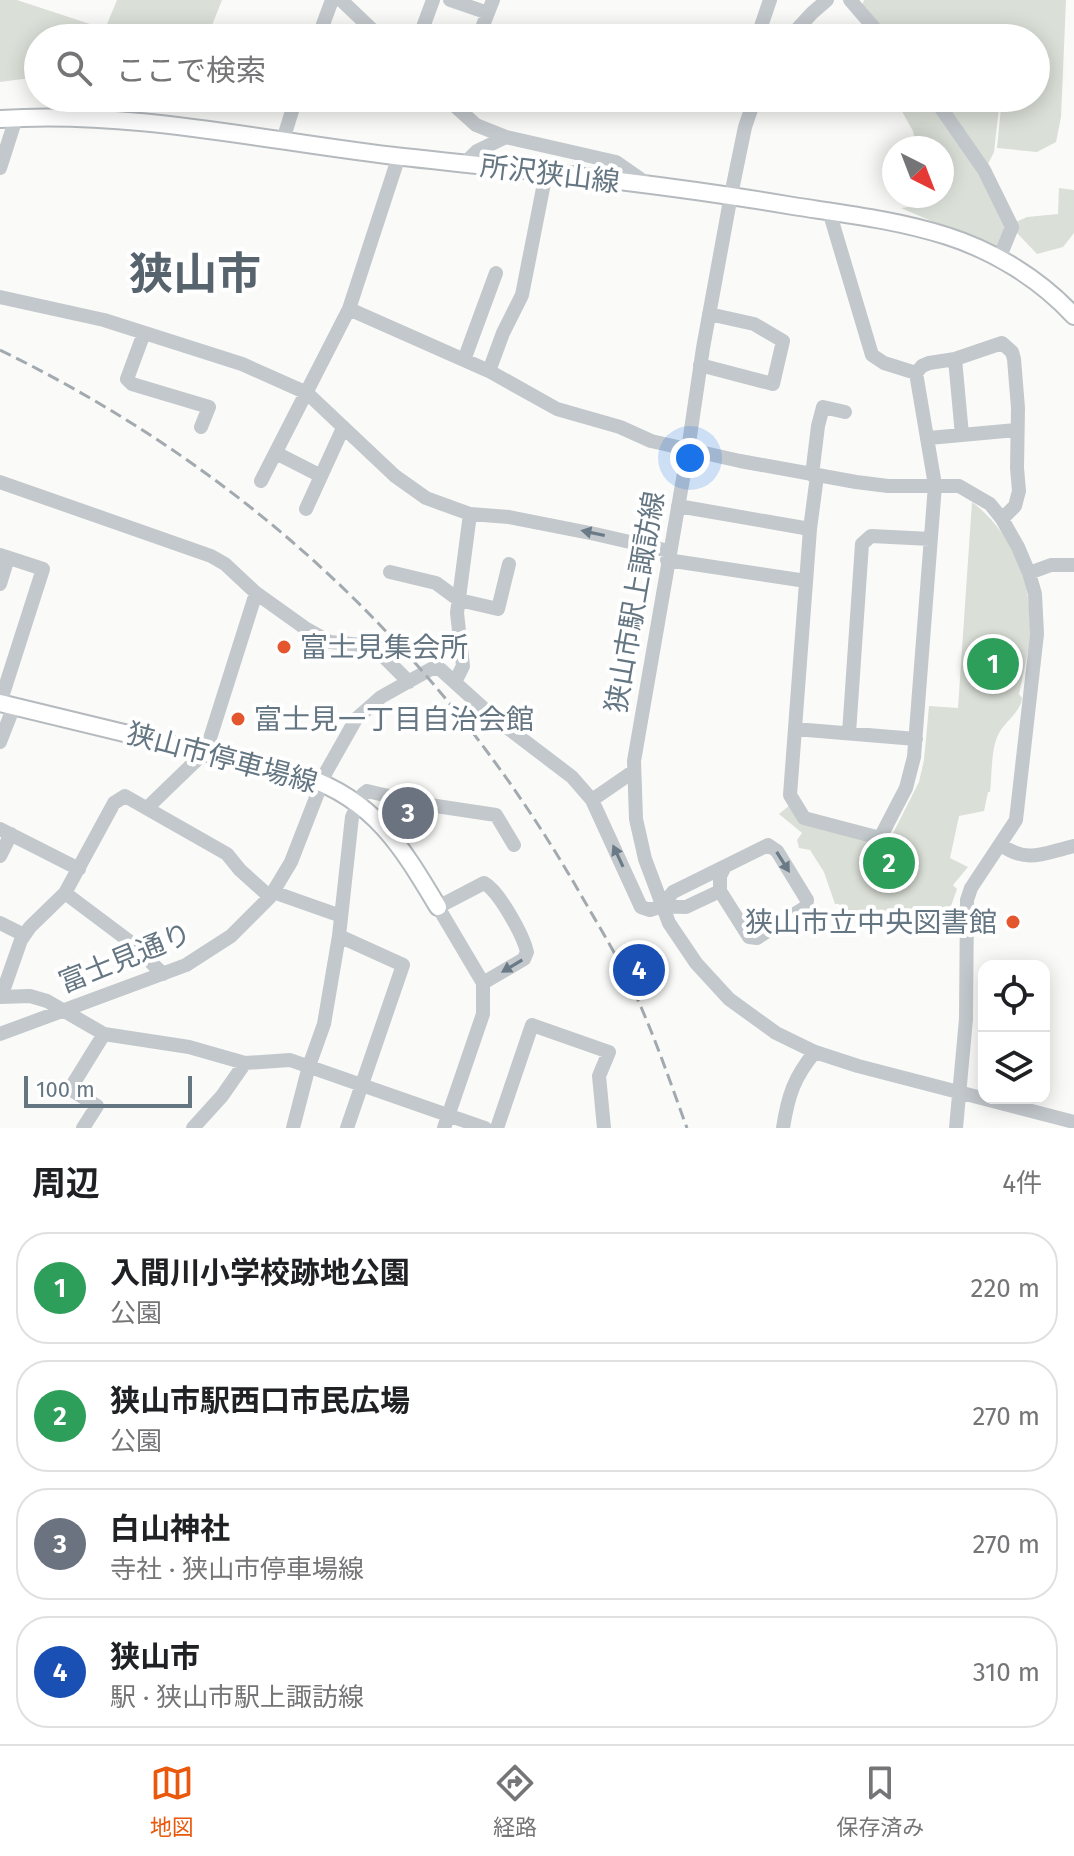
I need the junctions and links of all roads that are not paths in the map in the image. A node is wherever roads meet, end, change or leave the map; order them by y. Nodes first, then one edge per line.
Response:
1 (332, 0) edge
2 (341, 0) edge
3 (433, 0) edge
4 (450, 0) edge
5 (770, 0) edge
6 (827, 0) edge
7 (850, 0) edge
8 (490, 6) edge
9 (323, 24) edge
10 (366, 24) edge
11 (424, 24) edge
12 (762, 24) edge
13 (802, 24) edge
14 (871, 24) edge
15 (292, 112) edge
16 (462, 112) edge
17 (750, 112) edge
18 (944, 112) edge
19 (8, 118) edge
20 (506, 137) junction
21 (283, 140) junction
22 (399, 156) junction
23 (465, 163) junction
24 (0, 168) edge
25 (546, 173) junction
26 (650, 186) junction
27 (731, 195) junction
28 (829, 211) junction
29 (999, 259) junction
30 (496, 273) dead end
31 (0, 297) edge
32 (349, 309) junction
33 (709, 314) junction
34 (1074, 316) edge
35 (144, 333) junction
36 (955, 359) junction
37 (464, 360) junction
38 (700, 365) junction
39 (489, 371) junction
40 (916, 373) junction
41 (307, 393) junction
42 (845, 412) dead end
43 (201, 427) dead end
44 (343, 428) junction
45 (1016, 430) junction
46 (962, 435) junction
47 (929, 438) junction
48 (688, 450) junction
49 (276, 453) junction
50 (321, 476) junction
51 (814, 476) junction
52 (261, 481) dead end
53 (0, 482) edge
54 (935, 485) junction
55 (678, 506) junction
56 (306, 509) dead end
57 (470, 514) junction
58 (1002, 519) junction
59 (810, 529) junction
60 (931, 539) junction
61 (4, 556) edge
62 (668, 556) junction
63 (509, 564) dead end
64 (1074, 565) edge
65 (390, 572) dead end
66 (1029, 573) junction
67 (806, 581) junction
68 (0, 584) edge
69 (256, 593) junction
70 (459, 600) junction
71 (409, 682) junction
72 (455, 682) junction
73 (5, 704) edge
74 (795, 729) junction
75 (849, 733) junction
76 (916, 739) junction
77 (0, 742) edge
78 (206, 751) junction
79 (634, 771) junction
80 (323, 783) junction
81 (592, 800) junction
82 (358, 803) junction
83 (147, 808) junction
84 (6, 832) edge
85 (514, 845) dead end
86 (1001, 845) junction
87 (1074, 846) edge
88 (0, 856) edge
89 (724, 868) junction
90 (79, 869) junction
91 (652, 880) junction
92 (720, 891) junction
93 (673, 892) junction
94 (65, 893) junction
95 (271, 894) junction
96 (662, 906) junction
97 (438, 907) junction
98 (686, 907) junction
99 (341, 916) junction
100 (0, 923) edge
101 (676, 934) junction
102 (24, 935) junction
103 (339, 936) junction
104 (163, 974) junction
105 (483, 983) junction
106 (0, 997) edge
107 (63, 1012) junction
108 (0, 1034) edge
109 (104, 1034) junction
110 (815, 1052) junction
111 (245, 1063) junction
112 (309, 1066) junction
113 (363, 1085) junction
114 (959, 1092) junction
115 (446, 1121) edge
116 (1046, 1122) edge
117 (1074, 1122) edge
118 (83, 1128) edge
119 (193, 1128) edge
120 (293, 1128) edge
121 (347, 1128) edge
122 (485, 1128) edge
123 (497, 1128) edge
124 (604, 1128) edge
125 (783, 1128) edge
126 (956, 1128) edge

1 - 9 street
2 - 10 street
3 - 11 street
4 - 8 street
5 - 12 street
6 - 13 street
7 - 14 street
15 - 21 street
16 - 20 street
17 - 27 street, 狭山市駅上諏訪線
18 - 29 street
19 - 21 main road, 所沢狭山線
19 - 24 street
20 - 23 street
20 - 26 street
21 - 22 main road, 所沢狭山線
22 - 23 main road, 所沢狭山線
22 - 32 street
23 - 25 main road, 所沢狭山線
25 - 26 main road, 所沢狭山線
25 - 39 street
26 - 27 main road, 所沢狭山線
27 - 28 main road, 所沢狭山線
27 - 33 street, 狭山市駅上諏訪線
28 - 29 main road, 所沢狭山線
28 - 40 street
29 - 34 main road, 所沢狭山線
30 - 37 street
31 - 35 street
32 - 37 street
32 - 41 street
33 - 38 street, 狭山市駅上諏訪線
33 - 38 street
35 - 41 street
35 - 43 street
36 - 40 street
36 - 45 street
36 - 46 street
37 - 39 street
38 - 48 street, 狭山市駅上諏訪線
39 - 48 street
40 - 47 street
41 - 44 street
41 - 49 street
42 - 51 street
44 - 50 street
44 - 57 street
45 - 46 street
45 - 58 street
46 - 47 street
47 - 54 street
48 - 51 street
48 - 55 street, 狭山市駅上諏訪線
49 - 50 street
49 - 52 street
50 - 56 street
51 - 54 street
51 - 59 street
53 - 69 street
54 - 58 street
54 - 60 street
55 - 59 street
55 - 62 street, 狭山市駅上諏訪線
62 -> 57 street
57 - 70 street
58 - 66 street
59 - 67 street
60 - 75 street
60 - 76 street
61 - 68 street
61 - 73 street
62 - 67 street
62 - 79 street, 狭山市駅上諏訪線
63 - 70 street
64 - 66 street
65 - 70 street
66 - 86 street
67 - 74 street
69 - 71 street
69 - 78 street
70 - 72 street
71 - 72 street, 富士見通り
71 - 80 street, 富士見通り
72 - 81 street
73 - 77 street
73 - 78 main road, 狭山市停車場線
74 - 75 street
74 - 76 street
75 - 76 street
78 - 80 main road, 狭山市停車場線
78 - 83 street
79 - 81 street
79 - 91 street, 狭山市駅上諏訪線
80 - 82 main road, 狭山市停車場線
80 - 95 street, 富士見通り
96 -> 81 street
82 - 85 street
82 - 97 main road, 狭山市停車場線
82 - 99 street
83 - 90 street
83 - 95 street
84 - 88 street
84 - 90 street
86 - 87 street
86 - 114 street
89 - 92 street
89 -> 92 street
89 - 93 street
90 - 94 street
91 - 93 street
91 - 96 street, 狭山市駅上諏訪線
92 - 98 street
93 - 96 street
94 - 102 street
94 - 104 street
95 - 99 street
95 - 104 street, 富士見通り
96 - 98 street
96 - 101 street, 狭山市駅上諏訪線
97 - 105 street
97 -> 105 street
98 - 101 street
99 - 103 street
100 - 102 street
101 - 110 street, 狭山市駅上諏訪線
102 - 106 street
103 - 112 street
103 - 113 street
104 - 107 street, 富士見通り
105 - 115 street
106 - 107 street
107 - 108 street, 富士見通り
107 - 109 street
109 - 111 street
109 - 118 street
110 - 114 street, 狭山市駅上諏訪線
110 - 125 street
111 - 112 street
111 - 119 street
112 - 113 street
112 - 120 street
113 - 115 street
113 - 121 street
114 - 116 street, 狭山市駅上諏訪線
114 - 126 street
115 - 122 street
116 - 117 street, 狭山市駅上諏訪線
123 - 124 street

